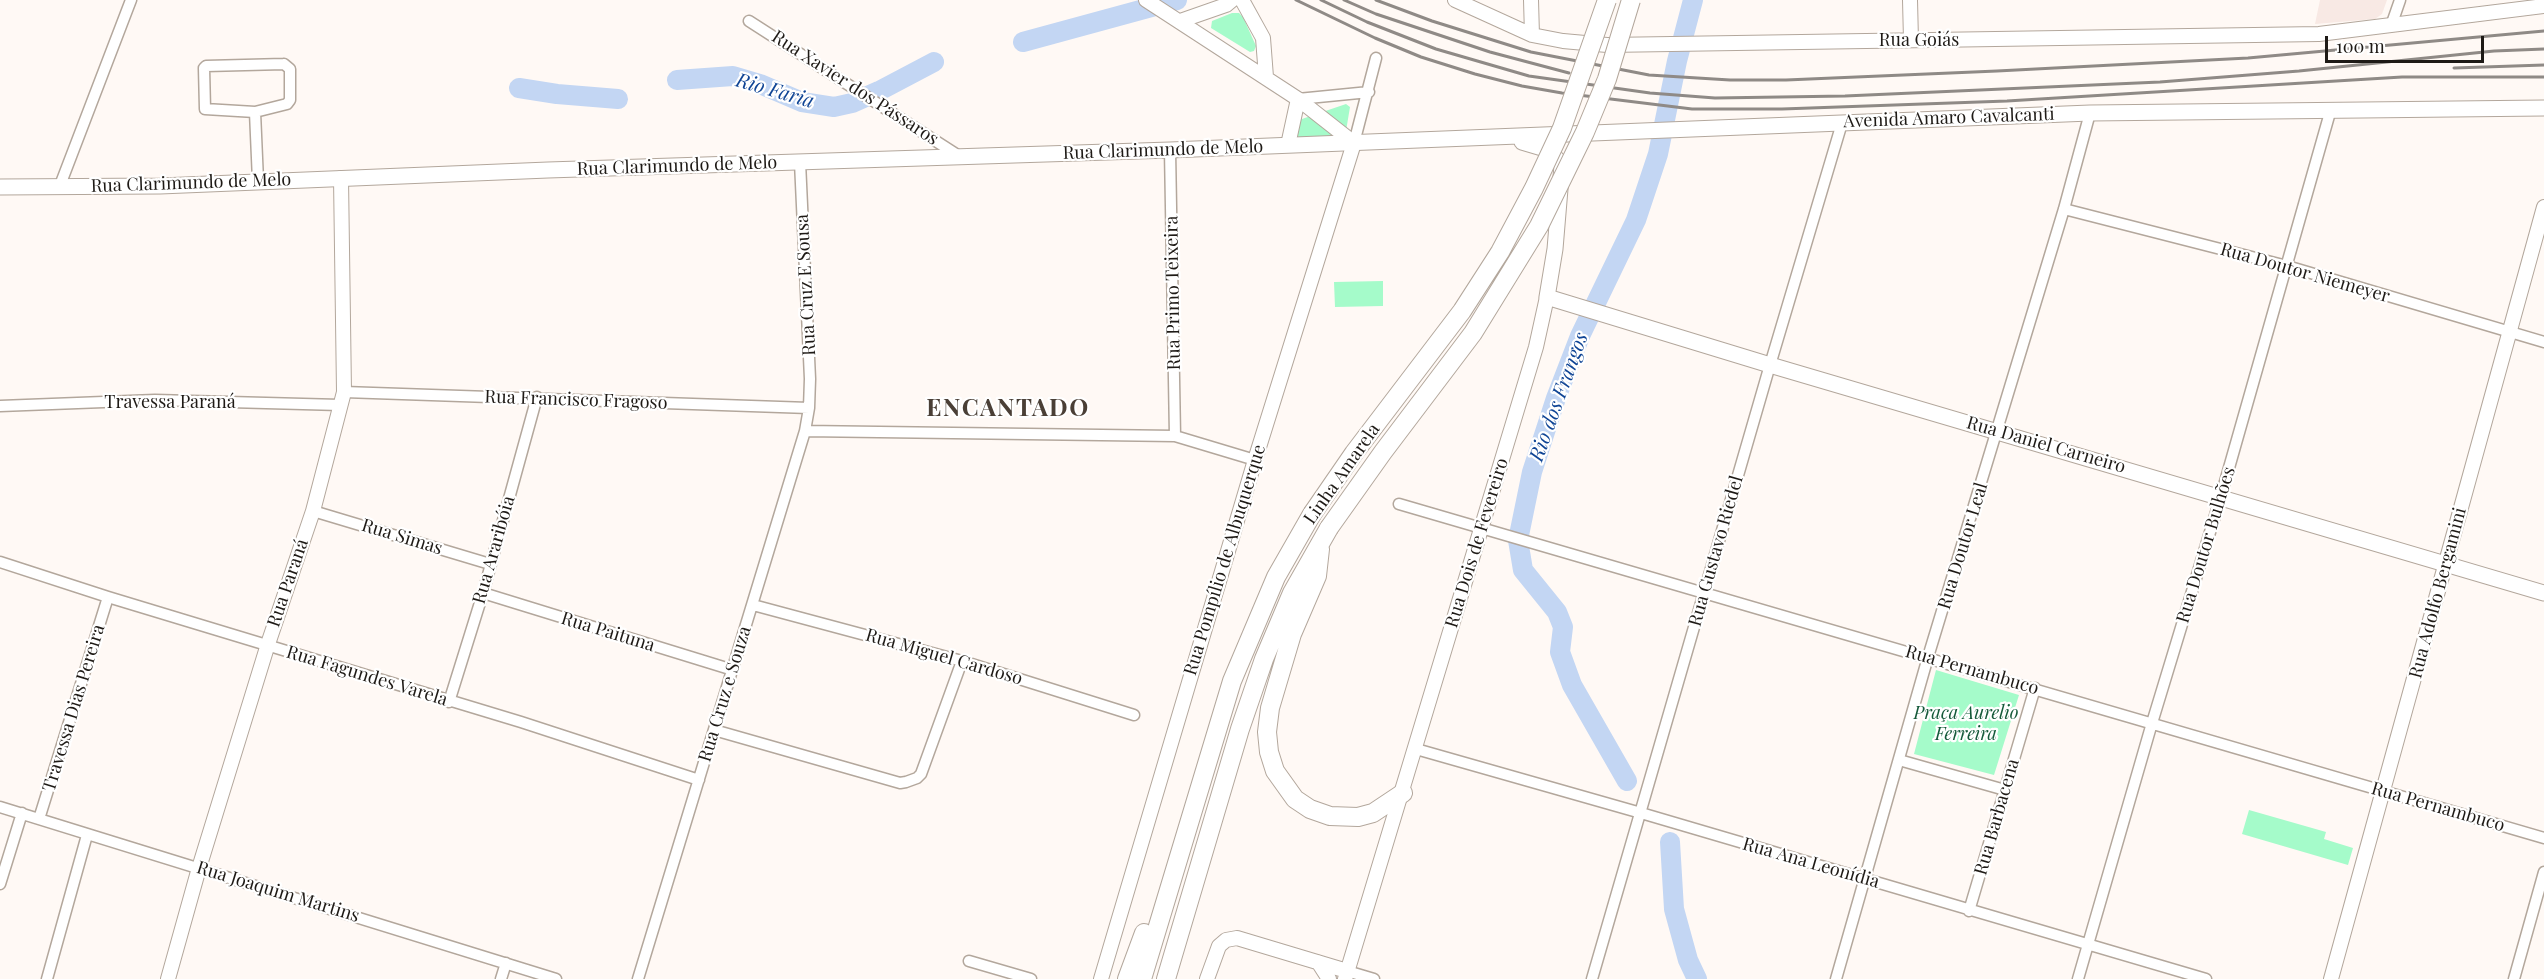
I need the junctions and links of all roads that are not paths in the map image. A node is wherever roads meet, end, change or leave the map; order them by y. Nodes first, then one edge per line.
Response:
1 (131, 0) edge
2 (1232, 0) edge
3 (1242, 0) edge
4 (1455, 0) edge
5 (1532, 0) edge
6 (1607, 0) edge
7 (1631, 0) edge
8 (1910, 0) edge
9 (2400, 0) edge
10 (1146, 1) edge
11 (2544, 6) edge
12 (1180, 21) junction
13 (753, 23) dead end
14 (2391, 26) junction
15 (1532, 35) junction
16 (1911, 40) junction
17 (1376, 58) dead end
18 (1266, 77) junction
19 (1369, 92) junction
20 (1298, 99) junction
21 (2544, 108) edge
22 (2331, 109) junction
23 (255, 112) junction
24 (2090, 113) junction
25 (1842, 123) junction
26 (1662, 130) junction
27 (1504, 138) junction
28 (1354, 143) junction
29 (1288, 145) junction
30 (1170, 150) junction
31 (959, 156) junction
32 (800, 162) junction
33 (1562, 165) junction
34 (341, 178) junction
35 (258, 181) junction
36 (0, 188) edge
37 (59, 188) junction
38 (2544, 207) edge
39 (2064, 208) junction
40 (2288, 266) junction
41 (1547, 297) junction
42 (2509, 332) junction
43 (2544, 342) edge
44 (1770, 365) junction
45 (537, 397) junction
46 (342, 398) junction
47 (0, 406) edge
48 (809, 408) junction
49 (805, 431) junction
50 (1998, 431) junction
51 (1175, 436) junction
52 (1255, 460) junction
53 (2221, 496) junction
54 (1399, 504) dead end
55 (313, 511) junction
56 (1481, 526) junction
57 (1324, 536) junction
58 (0, 562) edge
59 (2447, 563) junction
60 (490, 564) junction
61 (483, 593) junction
62 (1704, 593) junction
63 (2544, 593) edge
64 (108, 597) junction
65 (753, 604) junction
66 (268, 644) junction
67 (1929, 657) junction
68 (962, 661) junction
69 (732, 670) junction
70 (2035, 688) junction
71 (449, 702) junction
72 (1134, 715) dead end
73 (2152, 723) junction
74 (714, 730) junction
75 (1416, 749) junction
76 (1899, 760) junction
77 (699, 780) junction
78 (2005, 790) junction
79 (2383, 791) junction
80 (1402, 793) junction
81 (0, 807) edge
82 (22, 813) junction
83 (1641, 813) junction
84 (39, 819) junction
85 (87, 835) junction
86 (2544, 837) edge
87 (1174, 866) junction
88 (199, 868) junction
89 (2544, 872) edge
90 (1866, 879) junction
91 (0, 885) edge
92 (1969, 910) junction
93 (2088, 945) junction
94 (969, 961) dead end
95 (1318, 962) junction
96 (506, 963) junction
97 (1346, 975) edge
98 (47, 979) edge
99 (168, 979) edge
100 (501, 979) edge
101 (556, 979) edge
102 (638, 979) edge
103 (1031, 979) edge
104 (1101, 979) edge
105 (1127, 979) edge
106 (1142, 979) edge
107 (1166, 979) edge
108 (1207, 979) edge
109 (1329, 979) edge
110 (1374, 979) edge
111 (1592, 979) edge
112 (1836, 979) edge
113 (2078, 979) edge
114 (2206, 979) edge
115 (2331, 979) edge
116 (2514, 979) edge

1 - 37 street
2 - 12 street
3 - 18 street
4 - 15 street, Rua Goiás
5 - 15 street
6 - 87 highway, Linha Amarela, bridge
7 - 57 highway, Linha Amarela, bridge
8 - 16 street
9 - 14 street
10 - 12 street
11 - 14 street, Rua Goiás
12 - 18 street
13 - 31 street, Rua Xavier dos Pássaros
14 - 16 street, Rua Goiás
15 - 16 street, Rua Goiás
17 - 19 street
18 - 20 street
19 - 20 street
19 - 28 street
20 - 28 street
20 - 29 street
21 - 22 main road, Avenida Amaro Cavalcanti
22 - 24 main road, Avenida Amaro Cavalcanti
22 - 40 street, Rua Doutor Bulhões
23 - 23 street
23 - 35 street
24 - 25 main road, Avenida Amaro Cavalcanti
24 - 39 street, Rua Doutor Leal
25 - 26 main road, Avenida Amaro Cavalcanti
25 - 44 street, Rua Gustavo Riedel
26 - 27 main road, Avenida Amaro Cavalcanti
26 - 33 main road
27 - 28 main road, Avenida Amaro Cavalcanti
27 - 33 main road
28 - 29 main road, Rua Clarimundo de Melo
28 - 52 street, Rua Pompílio de Albuquerque
29 - 30 main road, Rua Clarimundo de Melo
30 - 31 main road, Rua Clarimundo de Melo
30 - 51 street, Rua Primo Teixeira
31 - 32 main road, Rua Clarimundo de Melo
32 - 34 main road, Rua Clarimundo de Melo
32 - 48 street, Rua Cruz E Sousa
33 - 41 main road, Rua Dois de Fevereiro
34 - 35 main road, Rua Clarimundo de Melo
34 - 46 street, Rua Paraná
35 - 37 main road, Rua Clarimundo de Melo
36 - 37 main road, Rua Clarimundo de Melo
38 - 42 street, Rua Adolfo Bergamini
39 - 40 street, Rua Doutor Niemeyer
39 - 50 street, Rua Doutor Leal
40 - 42 street, Rua Doutor Niemeyer
40 - 53 street, Rua Doutor Bulhões
41 - 44 main road, Rua Daniel Carneiro
41 - 56 street, Rua Dois de Fevereiro
42 - 43 street, Rua Doutor Niemeyer
42 - 59 street, Rua Adolfo Bergamini
44 - 50 main road, Rua Daniel Carneiro
44 - 62 street, Rua Gustavo Riedel
45 - 46 street, Rua Francisco Fragoso
45 - 48 street, Rua Francisco Fragoso
45 - 60 street, Rua Araribóia
46 - 47 street, Travessa Paraná
46 - 55 street, Rua Paraná
48 - 49 street, Rua Cruz e Souza
49 - 51 street
49 - 65 street, Rua Cruz e Souza
50 - 53 main road, Rua Daniel Carneiro
50 - 67 street, Rua Doutor Leal
51 - 52 street
52 - 104 street, Rua Pompílio de Albuquerque
53 - 59 main road, Rua Daniel Carneiro
53 - 73 street, Rua Doutor Bulhões
54 - 56 street, Rua Pernambuco
55 - 60 street, Rua Simas
55 - 66 street, Rua Paraná
56 - 62 street, Rua Pernambuco
56 - 75 street, Rua Dois de Fevereiro
57 - 80 highway
57 - 107 highway, Linha Amarela
58 - 64 street, Rua Fagundes Varela
59 - 63 main road, Rua Daniel Carneiro
59 - 79 street, Rua Adolfo Bergamini
60 - 61 street, Rua Araribóia
61 - 69 street, Rua Paituna
61 - 71 street, Rua Araribóia
62 - 67 street, Rua Pernambuco
62 - 83 street, Rua Gustavo Riedel
64 - 66 street, Rua Fagundes Varela
64 - 84 street, Travessa Dias Pereira
65 - 68 street, Rua Miguel Cardoso
65 - 69 street, Rua Cruz e Souza
66 - 71 street, Rua Fagundes Varela
66 - 88 street, Rua Paraná
67 - 70 street, Rua Pernambuco
67 - 76 street, Rua Doutor Leal
68 - 72 street, Rua Miguel Cardoso
68 - 74 street
69 - 74 street, Rua Cruz e Souza
70 - 73 street, Rua Pernambuco
70 - 78 street, Rua Barbacena
71 - 77 street, Rua Fagundes Varela
73 - 79 street, Rua Pernambuco
73 - 93 street, Rua Doutor Bulhões
74 - 77 street, Rua Cruz e Souza
75 - 80 street, Rua Dois de Fevereiro
75 - 83 street, Rua Ana Leonídia
76 - 78 street
76 - 90 street, Rua Doutor Leal
77 - 102 street, Rua Cruz e Souza
78 - 92 street, Rua Barbacena
79 - 86 street, Rua Pernambuco
79 - 115 street, Rua Adolfo Bergamini
80 - 97 street, Rua Dois de Fevereiro
81 - 82 street, Rua Joaquim Martins
82 - 84 street, Rua Joaquim Martins
82 - 91 street
83 - 90 street, Rua Ana Leonídia
83 - 111 street, Rua Gustavo Riedel
84 - 85 street, Rua Joaquim Martins
85 - 88 street, Rua Joaquim Martins
85 - 98 street
87 - 105 highway
87 - 106 highway, Linha Amarela
88 - 96 street, Rua Joaquim Martins
88 - 99 street, Rua Paraná
89 - 116 street
90 - 92 street, Rua Ana Leonídia
90 - 112 street, Rua Doutor Leal
92 - 93 street, Rua Ana Leonídia
93 - 113 street, Rua Doutor Bulhões
93 - 114 street, Rua Ana Leonídia
94 - 103 street
95 - 97 street
95 - 108 street
95 - 109 street
96 - 100 street
96 - 101 street, Rua Joaquim Martins
97 - 110 street

